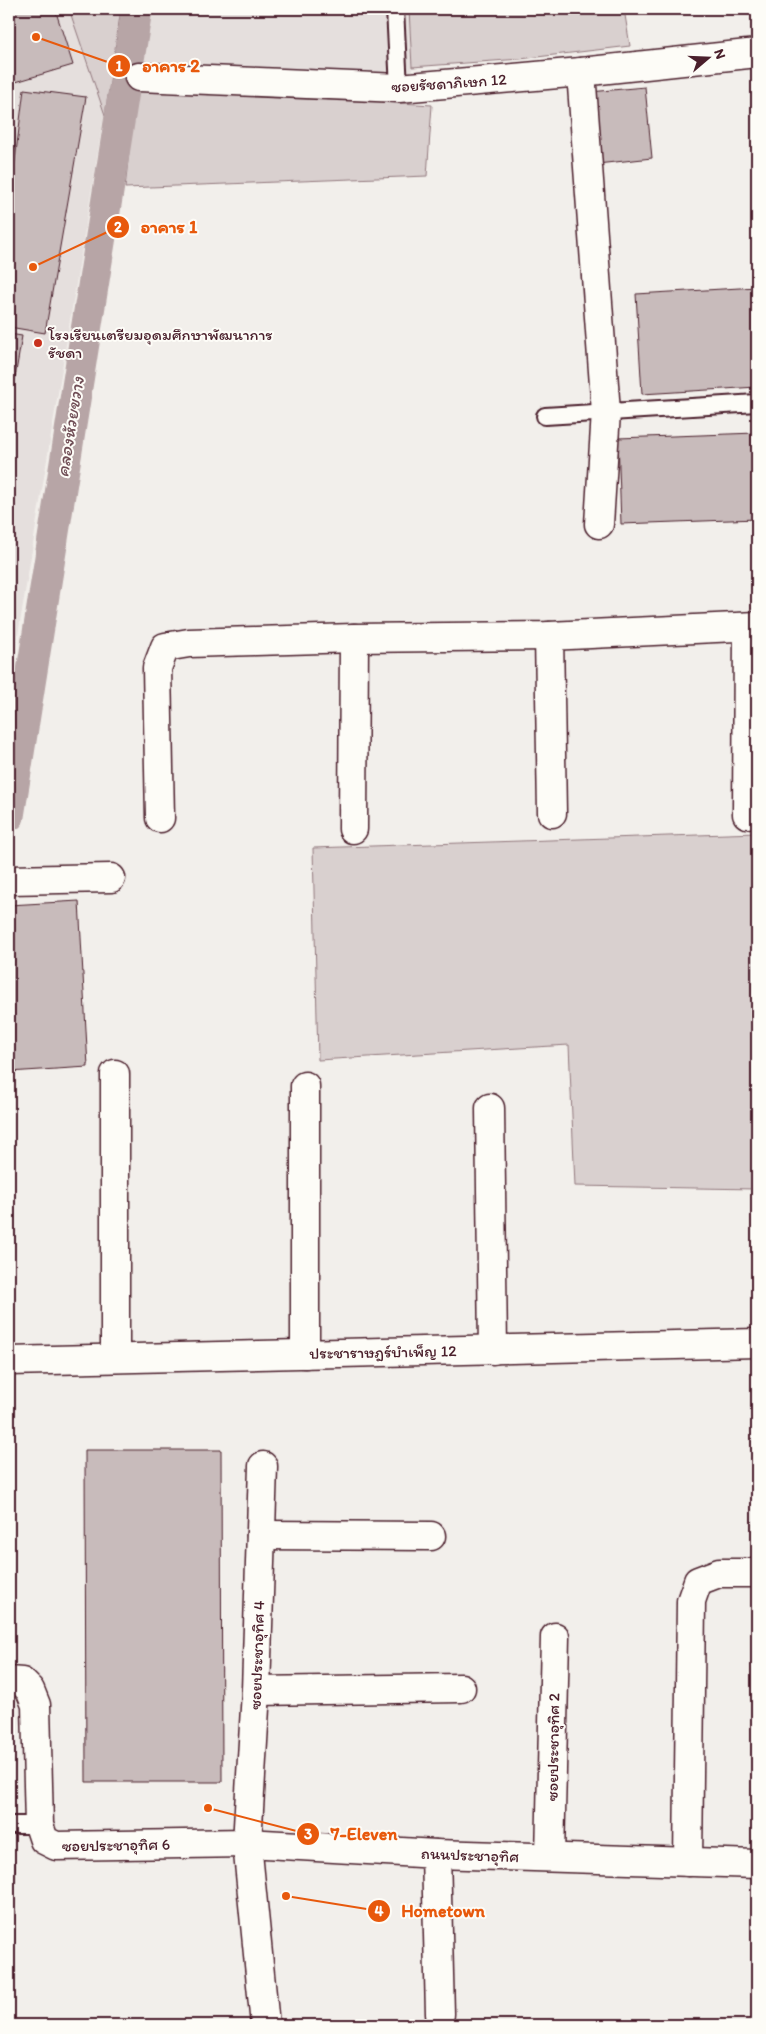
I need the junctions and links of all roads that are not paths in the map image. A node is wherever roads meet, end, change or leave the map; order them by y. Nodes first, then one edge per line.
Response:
1 (395, 9) edge
2 (757, 53) edge
3 (581, 72) junction
4 (139, 77) dead end
5 (399, 88) junction
6 (757, 403) edge
7 (606, 412) junction
8 (545, 416) dead end
9 (599, 524) dead end
10 (753, 627) edge
11 (549, 636) junction
12 (354, 638) junction
13 (552, 814) dead end
14 (747, 814) dead end
15 (160, 818) dead end
16 (353, 829) dead end
17 (111, 878) dead end
18 (9, 880) edge
19 (116, 1074) dead end
20 (306, 1086) dead end
21 (490, 1108) dead end
22 (757, 1343) edge
23 (494, 1350) junction
24 (305, 1354) junction
25 (115, 1358) junction
26 (9, 1361) edge
27 (263, 1466) dead end
28 (261, 1535) junction
29 (431, 1536) dead end
30 (757, 1573) edge
31 (555, 1637) dead end
32 (9, 1681) edge
33 (460, 1688) dead end
34 (256, 1691) junction
35 (9, 1825) edge
36 (40, 1825) junction
37 (247, 1843) junction
38 (436, 1854) junction
39 (550, 1858) junction
40 (688, 1862) junction
41 (757, 1864) edge
42 (440, 2014) dead end
43 (264, 2025) edge

1 - 5 lane
2 - 3 street, ซอยรัชดาภิเษก 12
3 - 5 street, ซอยรัชดาภิเษก 12
3 - 7 street
4 - 5 street, ซอยรัชดาภิเษก 12
6 - 7 lane
7 - 8 lane
7 - 9 street
10 - 11 street
10 - 14 street
11 - 12 street
11 - 13 street
12 - 15 street
12 - 16 street
17 - 18 street
19 - 25 street
20 - 24 street
21 - 23 street
22 - 23 street, ประชาราษฎร์บำเพ็ญ 12
23 - 24 street, ประชาราษฎร์บำเพ็ญ 12
24 - 25 street, ประชาราษฎร์บำเพ็ญ 12
25 - 26 street, ประชาราษฎร์บำเพ็ญ 12
27 - 28 street, ซอยประชาอุทิศ 4
28 - 29 street
28 - 34 street, ซอยประชาอุทิศ 4
30 - 40 street
31 - 39 street, ซอยประชาอุทิศ 2
32 - 36 street
33 - 34 street
34 - 37 street, ซอยประชาอุทิศ 4
35 - 36 lane
36 - 37 street, ซอยประชาอุทิศ 6
37 - 38 street, ถนนประชาอุทิศ
37 - 43 street
38 - 39 street, ถนนประชาอุทิศ
38 - 42 street
39 - 40 street, ถนนประชาอุทิศ
40 - 41 street, ถนนประชาอุทิศ

